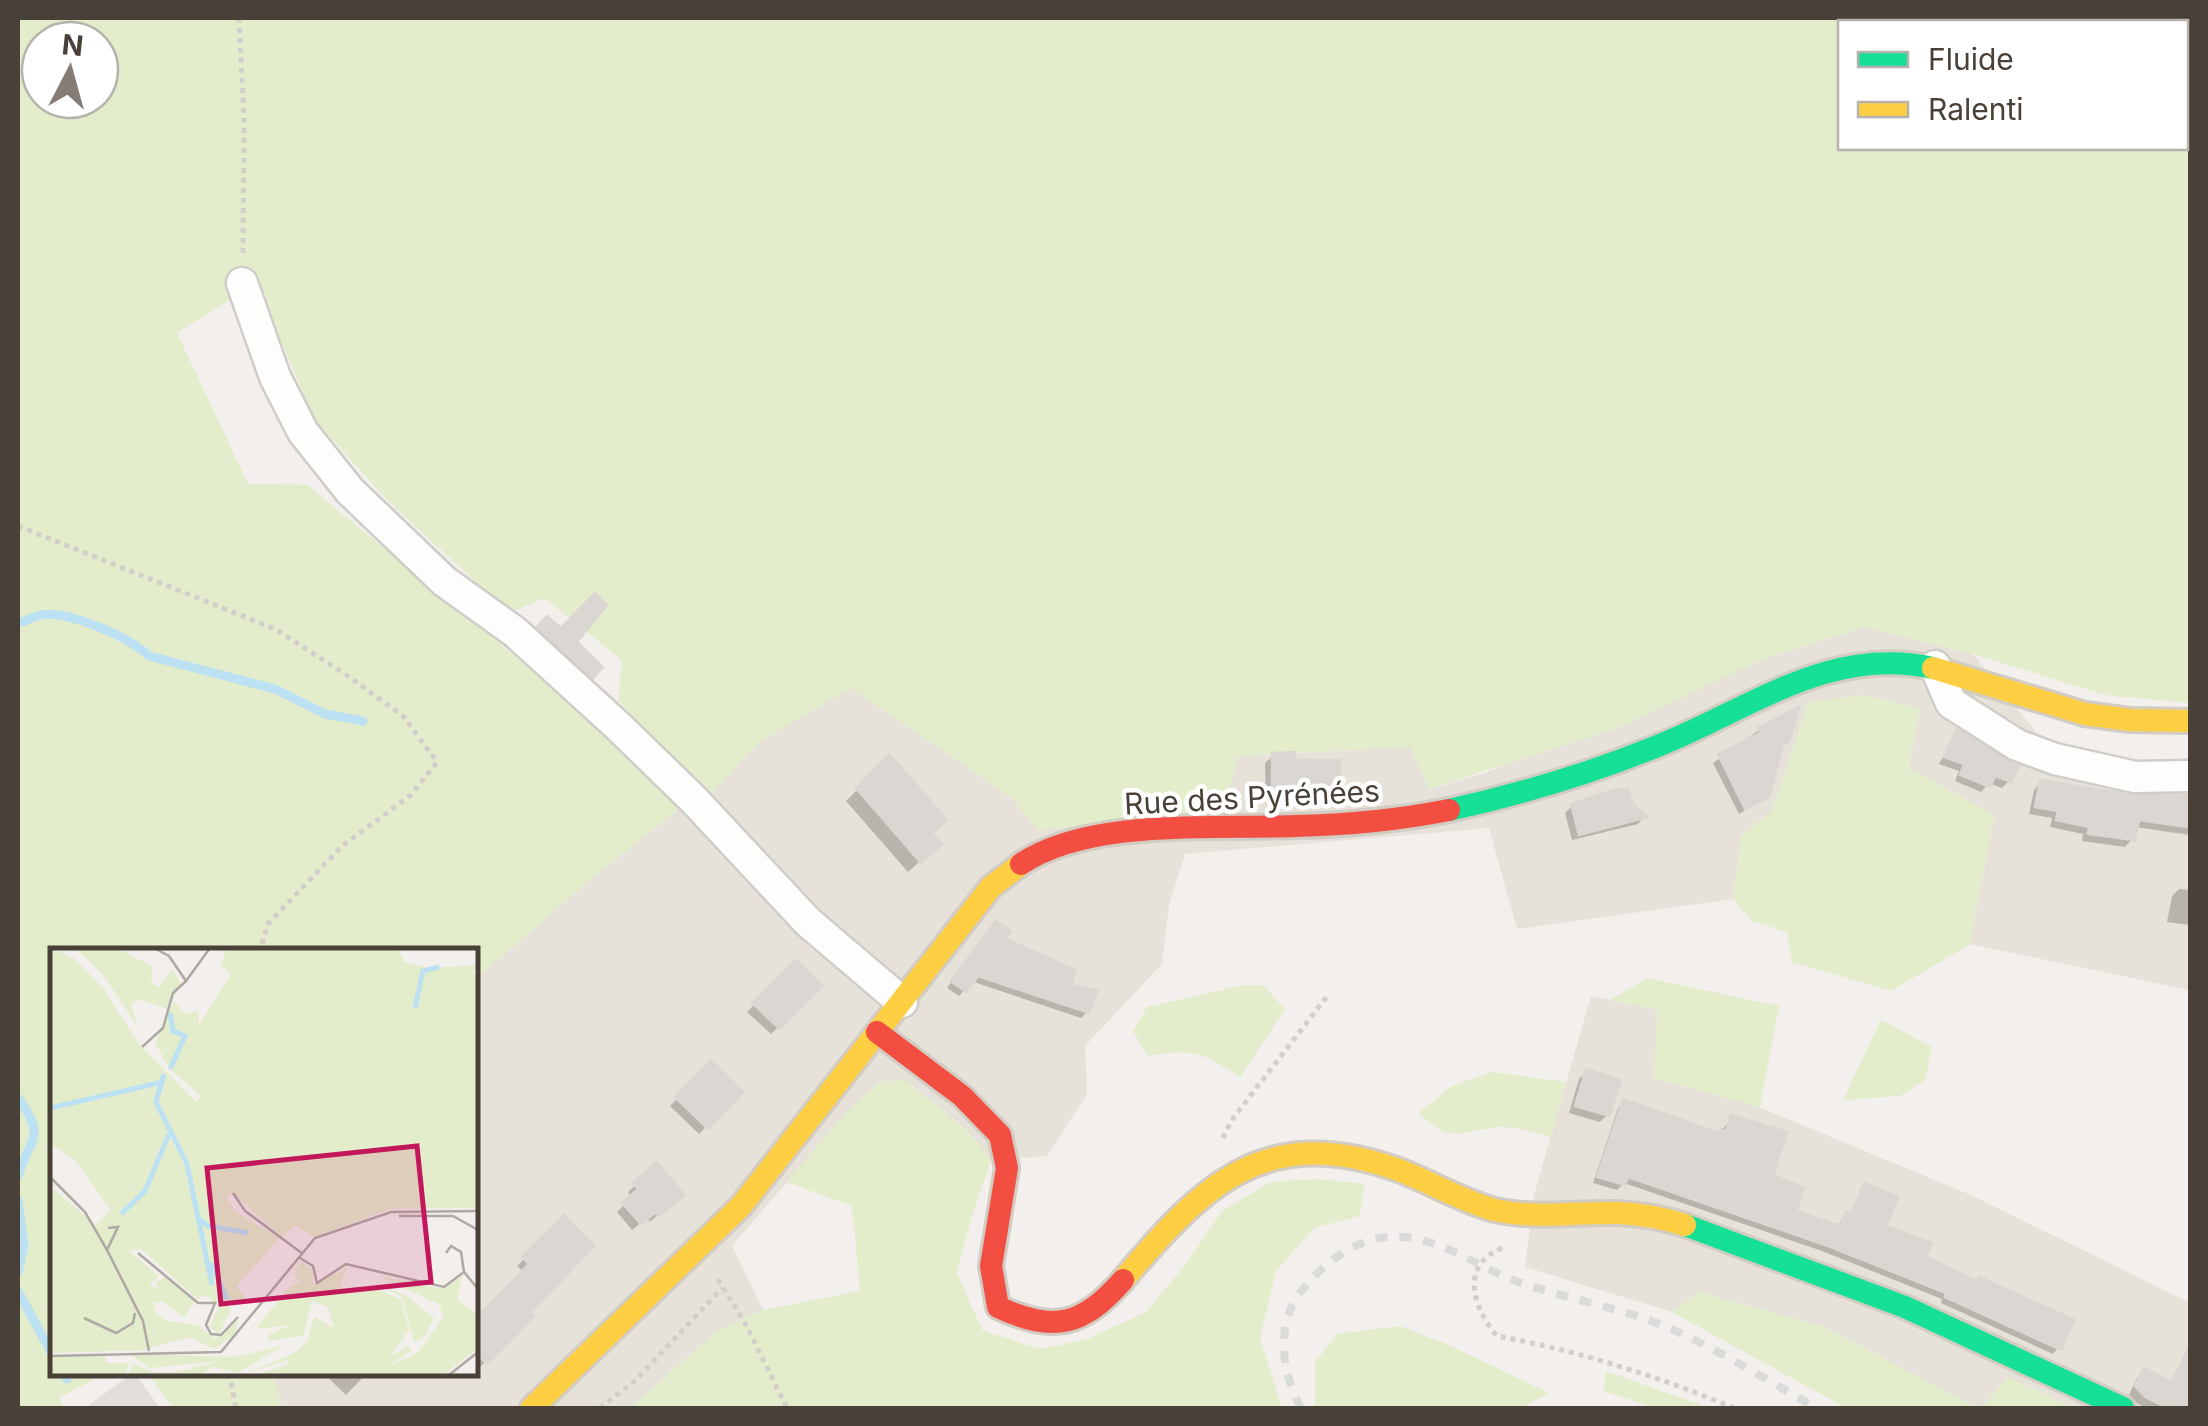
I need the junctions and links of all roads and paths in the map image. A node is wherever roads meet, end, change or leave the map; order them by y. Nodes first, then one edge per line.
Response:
1 (239, 18) edge
2 (242, 283) joint
3 (18, 526) edge
4 (1935, 666) junction
5 (2190, 721) edge
6 (2190, 776) edge
7 (261, 948) edge
8 (1328, 995) dead end
9 (902, 1002) junction
10 (877, 1032) junction
11 (1235, 1172) junction
12 (1506, 1246) dead end
13 (702, 1248) junction
14 (722, 1288) junction
15 (227, 1376) edge
16 (236, 1408) edge
17 (532, 1408) edge
18 (600, 1408) edge
19 (787, 1408) edge
20 (1734, 1408) edge
21 (2123, 1408) edge

1 - 2 path
2 - 9 street
3 - 7 path
4 - 5 street, Rue des Pyrénées
4 - 6 street
4 - 9 street, Rue des Pyrénées
8 - 11 path
9 - 10 street, Rue des Pyrénées
10 - 11 street
10 - 13 street, Rue des Pyrénées
11 - 21 street
12 - 20 path
13 - 14 path
13 - 17 street, Rue des Pyrénées
14 - 18 path
14 - 19 path
15 - 16 path

